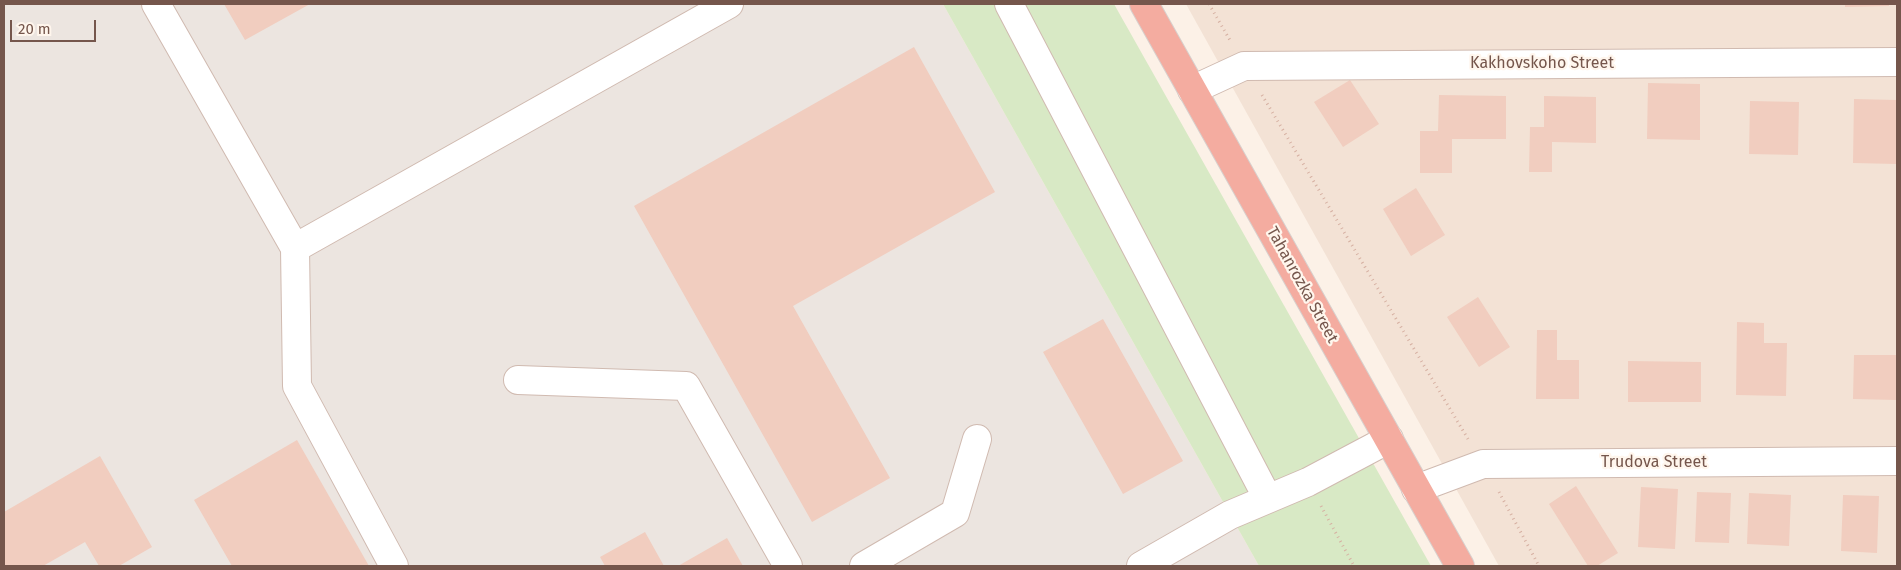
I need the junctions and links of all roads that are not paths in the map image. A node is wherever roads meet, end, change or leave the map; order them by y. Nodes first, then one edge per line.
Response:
1 (156, 4) edge
2 (730, 4) edge
3 (1009, 4) edge
4 (1144, 4) edge
5 (1897, 62) edge
6 (1192, 90) junction
7 (295, 248) junction
8 (518, 380) dead end
9 (978, 439) dead end
10 (1389, 439) junction
11 (1897, 462) edge
12 (1416, 489) junction
13 (1268, 498) junction
14 (394, 566) edge
15 (788, 566) edge
16 (864, 566) edge
17 (1141, 566) edge
18 (1460, 566) edge

1 - 7 street
2 - 7 street
3 - 13 street
4 - 6 highway, Tahanrozka Street
5 - 6 street, Kakhovskoho Street
6 - 10 highway, Tahanrozka Street
7 - 14 street
8 - 15 street
9 - 16 street
10 - 12 highway, Tahanrozka Street
10 - 13 street
11 - 12 street, Trudova Street
12 - 18 highway, Tahanrozka Street
13 - 17 street

